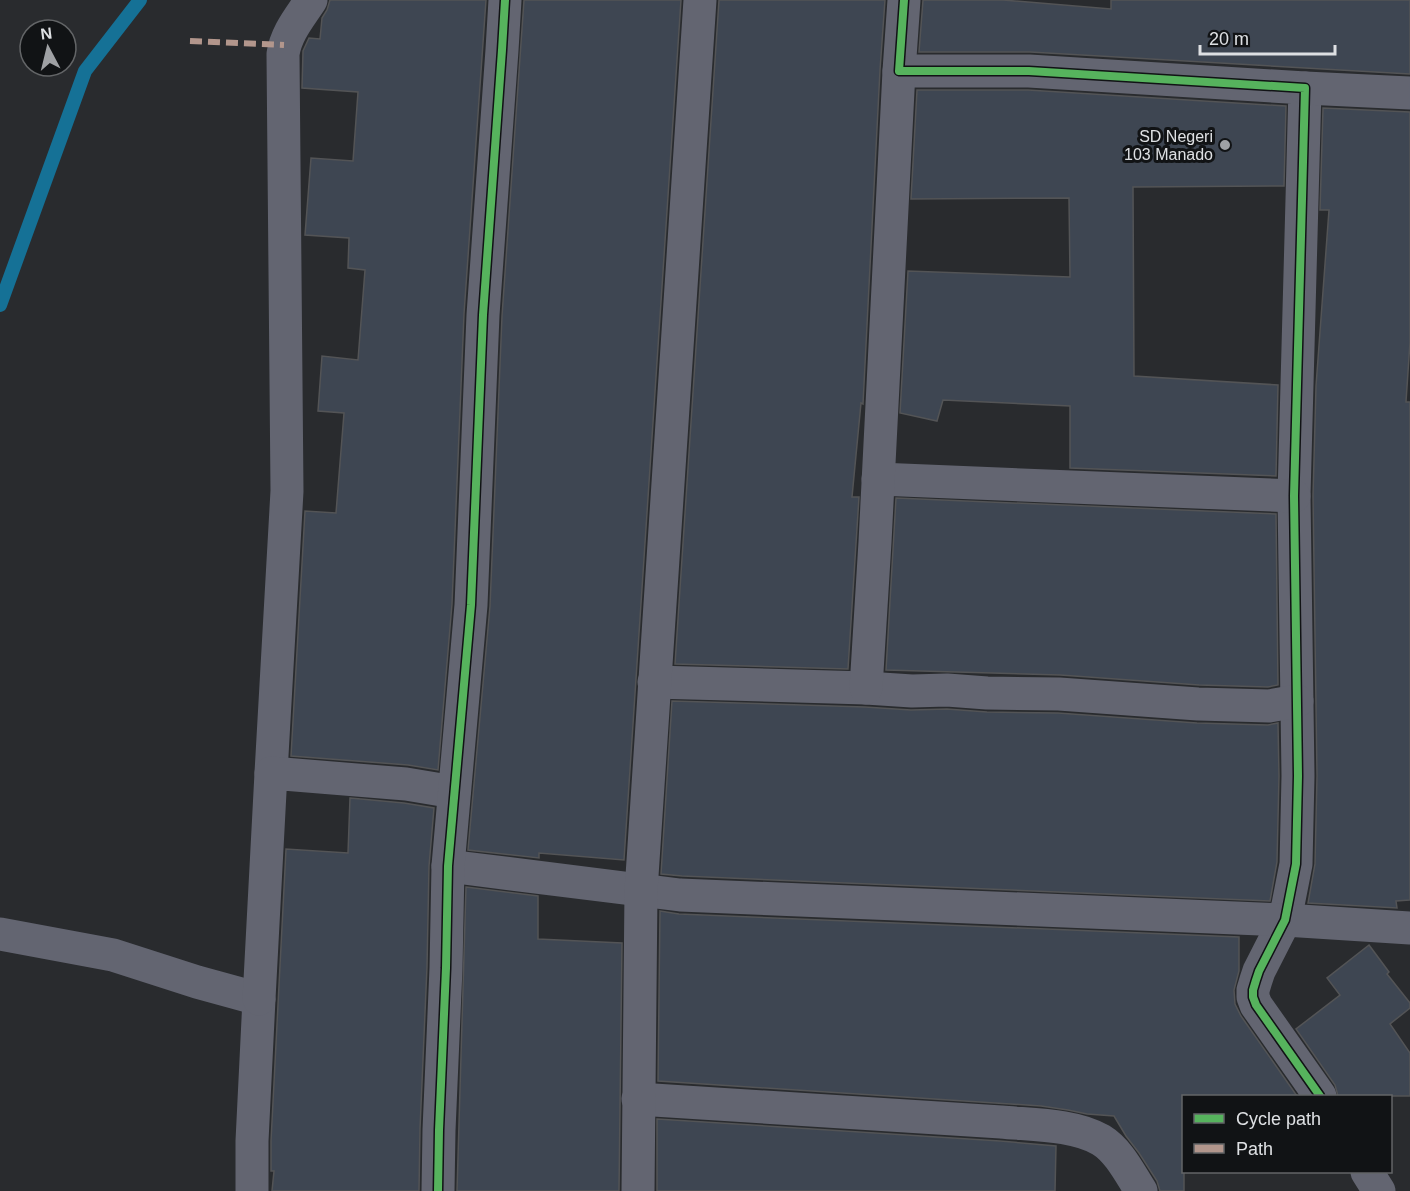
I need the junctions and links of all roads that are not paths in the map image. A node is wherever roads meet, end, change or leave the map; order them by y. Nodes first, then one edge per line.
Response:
1 (311, 0) edge
2 (504, 0) edge
3 (700, 0) edge
4 (904, 0) edge
5 (899, 71) junction
6 (1305, 88) junction
7 (1410, 93) edge
8 (878, 479) junction
9 (1294, 496) junction
10 (654, 682) junction
11 (866, 688) junction
12 (1297, 701) junction
13 (271, 773) junction
14 (454, 792) junction
15 (448, 866) junction
16 (640, 891) junction
17 (1285, 920) junction
18 (1410, 928) edge
19 (0, 934) edge
20 (259, 999) junction
21 (1319, 1095) edge
22 (638, 1099) junction
23 (1368, 1173) edge
24 (252, 1191) edge
25 (438, 1191) edge
26 (638, 1191) edge
27 (1141, 1191) edge
28 (1379, 1191) edge

1 - 13 street
2 - 14 street
3 - 10 street
4 - 5 street
5 - 6 street
5 - 8 street
6 - 7 street
6 - 9 street
8 - 9 street
8 - 11 street
9 - 12 street
10 - 11 street
10 - 16 street
11 - 12 street
12 - 17 street
13 - 14 street
13 - 20 street
14 - 15 street
15 - 16 street
15 - 25 street
16 - 17 street
16 - 22 street
17 - 18 street
17 - 21 street
19 - 20 street
20 - 24 street
22 - 26 street
22 - 27 street
23 - 28 street

